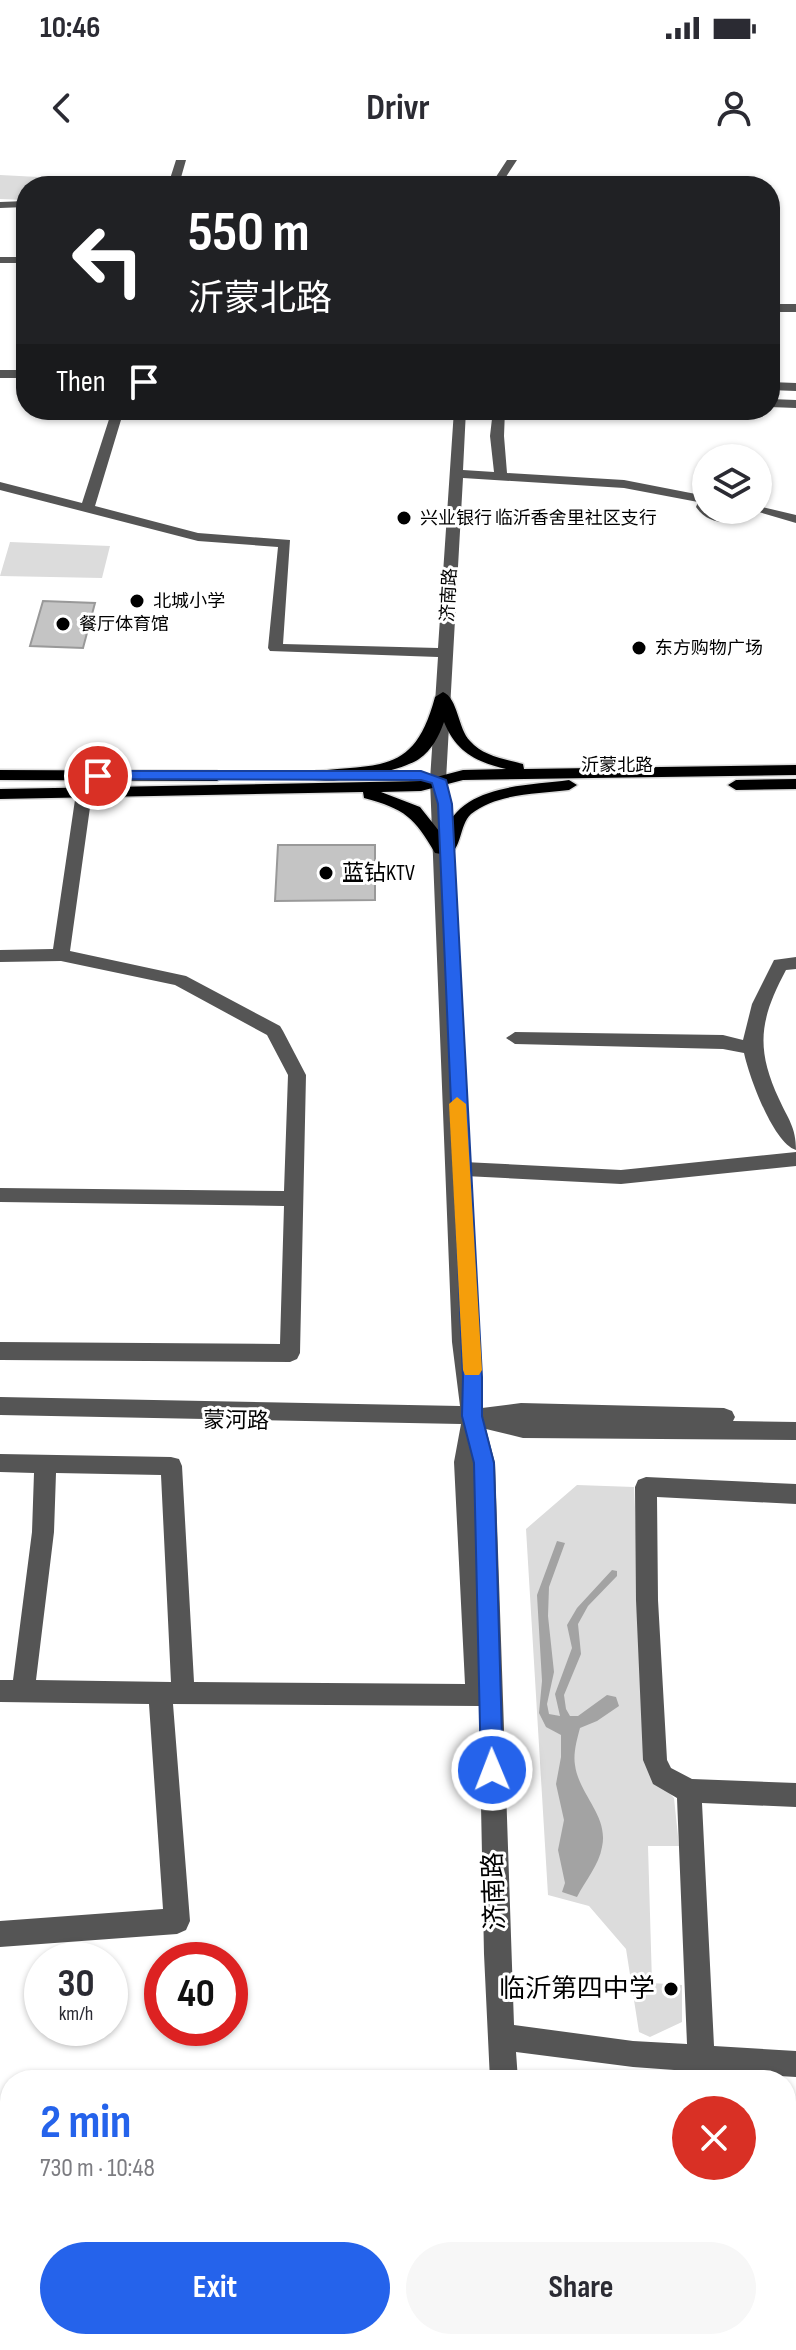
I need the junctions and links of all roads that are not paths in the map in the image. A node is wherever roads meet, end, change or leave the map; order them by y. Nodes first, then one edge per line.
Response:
1 (115, 420) edge
2 (459, 420) edge
3 (498, 420) edge
4 (456, 474) junction
5 (501, 476) junction
6 (0, 486) edge
7 (692, 497) edge
8 (87, 509) junction
9 (772, 513) edge
10 (796, 519) edge
11 (446, 653) junction
12 (443, 697) junction
13 (796, 770) edge
14 (0, 775) edge
15 (438, 780) junction
16 (569, 780) junction
17 (315, 782) junction
18 (796, 784) edge
19 (84, 793) junction
20 (0, 794) edge
21 (444, 850) junction
22 (61, 955) junction
23 (0, 956) edge
24 (796, 963) edge
25 (515, 1038) dead end
26 (752, 1048) junction
27 (796, 1143) edge
28 (796, 1159) edge
29 (461, 1169) junction
30 (0, 1195) edge
31 (294, 1199) junction
32 (0, 1351) edge
33 (0, 1406) edge
34 (472, 1416) junction
35 (0, 1418) edge
36 (796, 1418) edge
37 (796, 1431) edge
38 (0, 1463) edge
39 (45, 1464) junction
40 (796, 1494) edge
41 (11, 1692) edge
42 (172, 1693) junction
43 (477, 1695) junction
44 (689, 1791) junction
45 (796, 1795) edge
46 (0, 1934) edge
47 (502, 2037) junction
48 (796, 2064) edge
49 (493, 2070) edge
50 (504, 2070) edge
51 (701, 2070) edge

1 - 8 street
2 - 4 street, 济南路
3 - 5 street
4 - 5 street
4 - 11 street, 济南路
5 - 7 street
6 - 8 street
8 - 11 street
9 - 10 street
11 - 12 street, 济南路
12 - 15 street, 济南路
12 - 16 main road
12 - 17 main road
13 - 16 main road, 沂蒙北路
14 - 17 main road, 沂蒙北路
15 - 16 main road, 沂蒙北路
15 - 17 main road, 沂蒙北路
15 - 21 street, 济南路
16 - 18 main road, 沂蒙北路
16 - 21 main road
17 - 19 main road, 沂蒙北路
17 - 21 main road
19 - 20 main road, 沂蒙北路
19 - 22 street
21 - 29 street, 济南路
21 - 34 street, 济南路
22 - 23 street
22 - 31 street
24 - 26 street
25 - 26 street
26 - 27 street
28 - 29 street
29 - 34 street, 济南路
30 - 31 street
31 - 32 street
33 - 34 street, 蒙河路
34 - 35 street, 蒙河路
34 - 36 street, 蒙河路
34 - 37 street, 蒙河路
34 - 43 street, 济南路
34 - 47 street, 济南路
38 - 39 street
39 - 41 street
39 - 42 street
40 - 44 street
41 - 42 street
42 - 43 street
42 - 46 street
43 - 49 street, 济南路
44 - 45 street
44 - 51 street
47 - 50 street, 济南路
47 - 51 street
48 - 51 street

